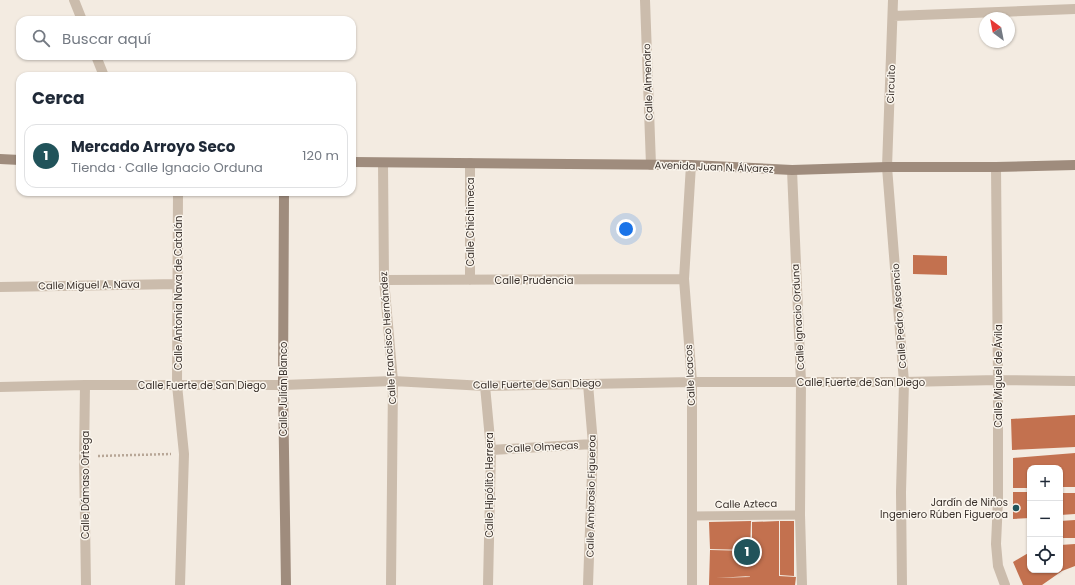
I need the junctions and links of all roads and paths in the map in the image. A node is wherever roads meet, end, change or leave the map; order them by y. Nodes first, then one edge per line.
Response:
1 (74, 0) edge
2 (645, 0) edge
3 (893, 0) edge
4 (1075, 9) edge
5 (80, 16) edge
6 (893, 16) junction
7 (98, 60) edge
8 (102, 72) edge
9 (0, 159) edge
10 (16, 160) edge
11 (356, 162) edge
12 (383, 163) junction
13 (470, 163) junction
14 (651, 165) junction
15 (691, 165) junction
16 (1075, 165) edge
17 (887, 167) junction
18 (996, 167) junction
19 (792, 170) junction
20 (178, 196) edge
21 (284, 196) edge
22 (684, 279) junction
23 (384, 280) junction
24 (470, 280) junction
25 (178, 284) junction
26 (0, 287) edge
27 (998, 380) junction
28 (1075, 381) edge
29 (393, 382) junction
30 (692, 382) junction
31 (801, 382) junction
32 (904, 382) junction
33 (283, 384) junction
34 (588, 384) junction
35 (84, 385) junction
36 (177, 385) junction
37 (486, 386) junction
38 (0, 387) edge
39 (593, 444) junction
40 (491, 450) junction
41 (184, 454) junction
42 (84, 457) junction
43 (800, 515) junction
44 (692, 516) junction
45 (86, 585) edge
46 (180, 585) edge
47 (286, 585) edge
48 (390, 585) edge
49 (488, 585) edge
50 (588, 585) edge
51 (692, 585) edge
52 (802, 585) edge
53 (902, 585) edge
54 (1005, 585) edge

1 - 5 street
2 - 14 street, Calle Almendro
3 - 6 street, Circuito
4 - 6 street
6 - 17 street, Circuito
7 - 8 street
9 - 10 main road
11 - 12 main road, Avenida Juan N. Álvarez
12 - 13 main road, Avenida Juan N. Álvarez
12 - 23 street, Calle Francisco Hernández
13 - 14 main road, Avenida Juan N. Álvarez
13 - 24 street, Calle Chichimeca
14 - 15 main road, Avenida Juan N. Álvarez
15 - 19 main road, Avenida Juan N. Álvarez
15 - 22 street, Calle Icacos
16 - 18 main road, Avenida Juan N. Álvarez
17 - 18 main road, Avenida Juan N. Álvarez
17 - 19 main road, Avenida Juan N. Álvarez
17 - 32 street, Calle Pedro Ascencio
18 - 27 street, Calle Miguel de Ávila
19 - 31 street, Calle Ignacio Orduna
20 - 25 street, Calle Antonia Nava de Catalán
21 - 33 main road, Calle Julián Blanco
22 - 24 street, Calle Prudencia
22 - 30 street, Calle Icacos
23 - 24 street, Calle Prudencia
23 - 29 street, Calle Francisco Hernández
25 - 26 street, Calle Miguel A. Nava
25 - 36 street, Calle Antonia Nava de Catalán
27 - 28 street, Calle Fuerte de San Diego
27 - 32 street, Calle Fuerte de San Diego
27 - 54 street, Calle Miguel de Ávila
29 - 33 street, Calle Fuerte de San Diego
29 - 37 street, Calle Fuerte de San Diego
29 - 48 street, Calle Francisco Hernández
30 - 31 street, Calle Fuerte de San Diego
30 - 34 street, Calle Fuerte de San Diego
30 - 44 street, Calle Icacos
31 - 32 street, Calle Fuerte de San Diego
31 - 43 street, Calle Ignacio Orduna
32 - 53 street, Calle Pedro Ascencio
33 - 36 street, Calle Fuerte de San Diego
33 - 47 main road, Calle Julián Blanco
34 - 37 street, Calle Fuerte de San Diego
34 - 39 street, Calle Ambrosio Figueroa
35 - 36 street, Calle Fuerte de San Diego
35 - 38 street, Calle Fuerte de San Diego
35 - 42 street, Calle Dámaso Ortega
36 - 41 street, Calle Antonia Nava de Catalán
37 - 40 street, Calle Hipólito Herrera
39 - 40 street, Calle Olmecas
39 - 50 street, Calle Ambrosio Figueroa
40 - 49 street, Calle Hipólito Herrera
41 - 42 path
41 - 46 street, Calle Antonia Nava de Catalán
42 - 45 street, Calle Dámaso Ortega
43 - 44 lane, Calle Azteca
43 - 52 street, Calle Ignacio Orduna
44 - 51 street, Calle Icacos

